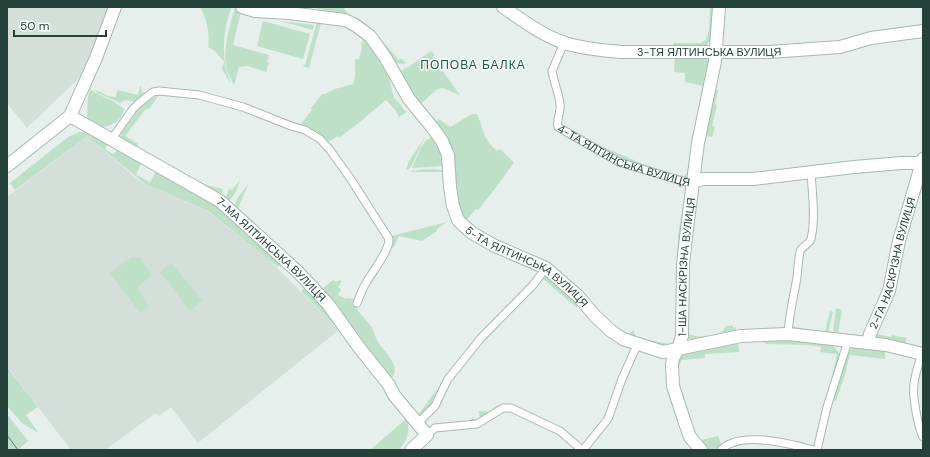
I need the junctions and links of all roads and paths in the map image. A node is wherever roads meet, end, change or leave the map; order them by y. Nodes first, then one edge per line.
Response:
1 (116, 7) edge
2 (242, 7) edge
3 (503, 7) edge
4 (719, 7) edge
5 (923, 31) edge
6 (564, 43) junction
7 (716, 52) junction
8 (70, 116) junction
9 (111, 140) junction
10 (922, 162) edge
11 (7, 166) edge
12 (811, 172) junction
13 (694, 181) junction
14 (546, 268) junction
15 (358, 303) dead end
16 (788, 334) junction
17 (848, 341) junction
18 (868, 343) junction
19 (638, 345) junction
20 (678, 349) junction
21 (923, 353) edge
22 (417, 424) junction
23 (427, 435) junction
24 (923, 437) edge
25 (411, 450) edge
26 (582, 450) edge
27 (700, 450) edge
28 (722, 450) edge
29 (813, 450) edge
30 (817, 450) edge

1 - 8 street
2 - 14 street, 5-ТА ЯЛТИНСЬКА ВУЛИЦЯ
3 - 6 street, 3-ТЯ ЯЛТИНСЬКА ВУЛИЦЯ
4 - 7 street, 1-ША НАСКРІЗНА ВУЛИЦЯ
5 - 7 street, 3-ТЯ ЯЛТИНСЬКА ВУЛИЦЯ
6 - 7 street, 3-ТЯ ЯЛТИНСЬКА ВУЛИЦЯ
6 - 13 lane, 4-ТА ЯЛТИНСЬКА ВУЛИЦЯ
7 - 13 street, 1-ША НАСКРІЗНА ВУЛИЦЯ
8 - 9 street, 7-МА ЯЛТИНСЬКА ВУЛИЦЯ
8 - 11 street
9 - 15 lane
9 - 22 street, 7-МА ЯЛТИНСЬКА ВУЛИЦЯ
10 - 12 street, 4-ТА ЯЛТИНСЬКА ВУЛИЦЯ
10 - 18 street, 2-ГА НАСКРІЗНА ВУЛИЦЯ
12 - 13 street, 4-ТА ЯЛТИНСЬКА ВУЛИЦЯ
12 - 16 lane
13 - 20 street, 1-ША НАСКРІЗНА ВУЛИЦЯ
14 - 19 street, 5-ТА ЯЛТИНСЬКА ВУЛИЦЯ
14 - 22 lane
16 - 17 street, 5-ТА ЯЛТИНСЬКА ВУЛИЦЯ
16 - 20 street, 5-ТА ЯЛТИНСЬКА ВУЛИЦЯ
17 - 18 street, 5-ТА ЯЛТИНСЬКА ВУЛИЦЯ
17 - 30 lane
18 - 21 street, 5-ТА ЯЛТИНСЬКА ВУЛИЦЯ
19 - 20 street, 5-ТА ЯЛТИНСЬКА ВУЛИЦЯ
19 - 26 lane
20 - 27 street, 1-ША НАСКРІЗНА ВУЛИЦЯ
21 - 24 lane
22 - 23 street, 7-МА ЯЛТИНСЬКА ВУЛИЦЯ
23 - 25 street
23 - 26 lane
28 - 29 lane

